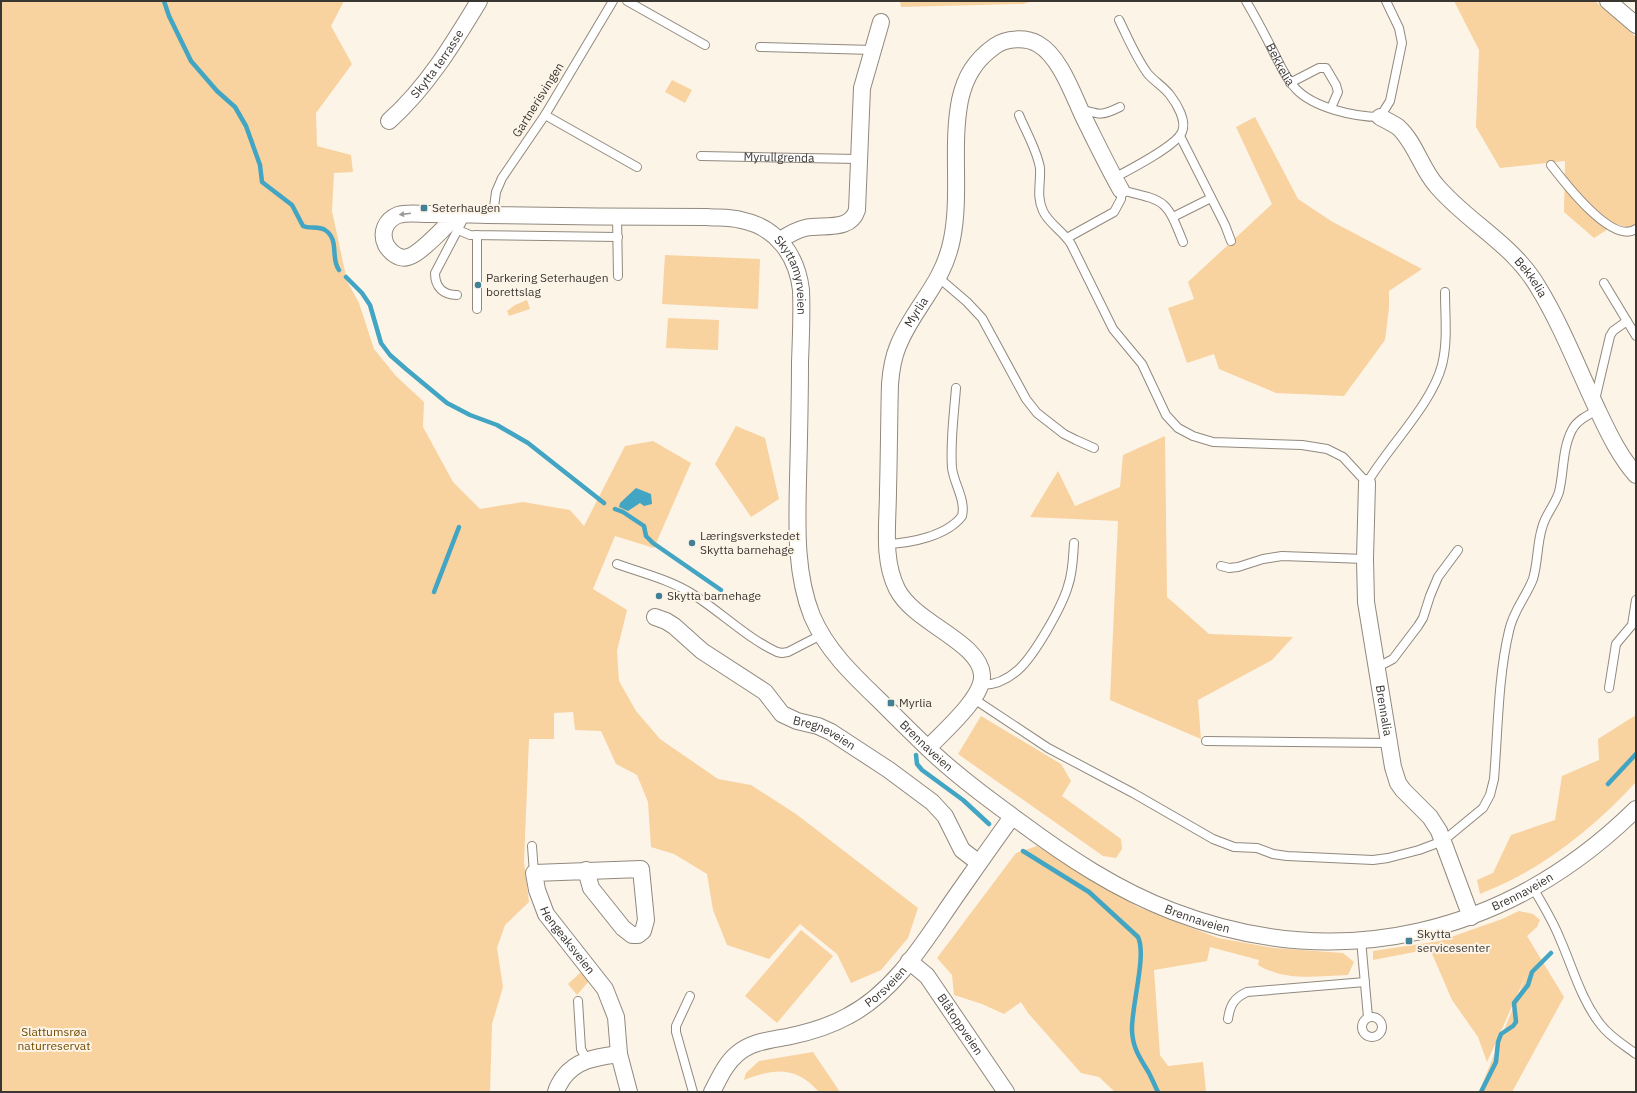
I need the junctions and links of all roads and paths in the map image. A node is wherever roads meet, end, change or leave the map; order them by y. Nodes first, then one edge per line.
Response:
1 (480, 1) edge
2 (613, 1) edge
3 (627, 1) edge
4 (1246, 1) edge
5 (1386, 1) edge
6 (1608, 1) edge
7 (1119, 20) dead end
8 (881, 22) dead end
9 (1636, 25) edge
10 (706, 45) dead end
11 (760, 47) dead end
12 (873, 50) junction
13 (1290, 83) junction
14 (1120, 107) dead end
15 (1331, 108) junction
16 (1080, 109) junction
17 (545, 115) junction
18 (1018, 116) dead end
19 (1380, 117) junction
20 (389, 121) dead end
21 (1180, 136) junction
22 (701, 156) dead end
23 (858, 159) junction
24 (1551, 165) dead end
25 (637, 167) dead end
26 (1118, 184) junction
27 (1211, 198) junction
28 (462, 214) joint
29 (493, 215) junction
30 (617, 216) junction
31 (1173, 217) junction
32 (1636, 228) edge
33 (458, 230) junction
34 (477, 235) junction
35 (618, 237) junction
36 (1067, 238) junction
37 (780, 240) junction
38 (1231, 241) dead end
39 (1183, 242) dead end
40 (618, 276) dead end
41 (939, 278) junction
42 (1604, 283) dead end
43 (1445, 292) dead end
44 (457, 295) dead end
45 (477, 309) dead end
46 (1627, 321) junction
47 (1636, 336) edge
48 (956, 388) dead end
49 (1596, 406) junction
50 (1094, 448) dead end
51 (1636, 475) edge
52 (1367, 483) junction
53 (1074, 543) dead end
54 (887, 544) junction
55 (1458, 550) dead end
56 (1365, 559) junction
57 (617, 564) dead end
58 (1221, 566) dead end
59 (1636, 600) edge
60 (655, 617) dead end
61 (822, 635) junction
62 (1376, 668) junction
63 (1608, 688) dead end
64 (978, 692) junction
65 (1206, 741) dead end
66 (1389, 743) junction
67 (928, 748) junction
68 (1636, 808) edge
69 (1012, 817) junction
70 (1443, 841) junction
71 (532, 846) dead end
72 (979, 863) junction
73 (586, 870) junction
74 (534, 873) junction
75 (1533, 888) junction
76 (1471, 917) junction
77 (1360, 940) junction
78 (909, 961) junction
79 (1365, 982) junction
80 (690, 996) dead end
81 (578, 1001) dead end
82 (1368, 1018) dead end
83 (1228, 1019) dead end
84 (619, 1054) junction
85 (1636, 1054) edge
86 (587, 1060) junction
87 (556, 1092) edge
88 (629, 1092) edge
89 (693, 1092) edge
90 (712, 1092) edge
91 (1006, 1092) edge

1 - 20 street, Skytta terrasse
2 - 17 lane, Gartnerisvingen
3 - 10 lane
4 - 13 lane, Bekkelia
5 - 19 lane
6 - 9 street
7 - 21 lane
8 - 12 street
11 - 12 lane
12 - 23 street
13 - 15 lane, Bekkelia
13 - 15 lane
14 - 16 lane
15 - 19 lane, Bekkelia
16 - 26 street, Myrlia
16 - 41 street, Myrlia
17 - 25 lane
17 - 29 lane, Gartnerisvingen
18 - 36 lane
19 - 49 street, Bekkelia
21 - 26 lane
21 - 27 lane
22 - 23 lane, Myrullgrenda
23 - 37 street
24 - 32 lane
26 - 31 lane
26 - 36 lane
27 - 31 lane
27 - 38 lane
28 - 29 street, Skyttamyrveien
28 - 33 lane
29 - 30 street, Skyttamyrveien
30 - 35 lane
30 - 37 street, Skyttamyrveien
31 - 39 lane
33 - 34 lane
33 - 44 lane
34 - 35 lane
34 - 45 lane
35 - 40 lane
36 - 52 lane
37 - 61 street, Skyttamyrveien
41 - 50 lane
41 - 54 street, Myrlia
42 - 46 lane
43 - 52 lane
46 - 47 lane
46 - 49 lane
48 - 54 lane
49 - 51 street, Bekkelia
49 - 70 lane
52 - 56 street, Brennalia
53 - 64 lane
54 - 64 street, Myrlia
55 - 62 lane
56 - 58 lane
56 - 62 street, Brennalia
57 - 61 lane
59 - 63 lane
60 - 72 street, Bregneveien
61 - 67 street, Brennaveien
62 - 66 street, Brennalia
64 - 67 street
64 - 70 lane
65 - 66 lane
66 - 70 street, Brennalia
67 - 69 street, Brennaveien
68 - 75 street, Brennaveien
69 - 72 street, Porsveien
69 - 77 street, Brennaveien
70 - 76 street, Brennalia
71 - 74 lane
72 - 78 street, Porsveien
73 - 73 street
73 - 74 street
74 - 84 street, Hengeaksveien
75 - 76 street, Brennaveien
75 - 85 lane
76 - 77 street, Brennaveien
77 - 79 lane
78 - 90 street, Porsveien
78 - 91 street, Blåtoppveien
79 - 82 lane
79 - 83 lane
80 - 89 lane
81 - 86 lane
84 - 86 street
84 - 88 street, Hengeaksveien
86 - 87 street

